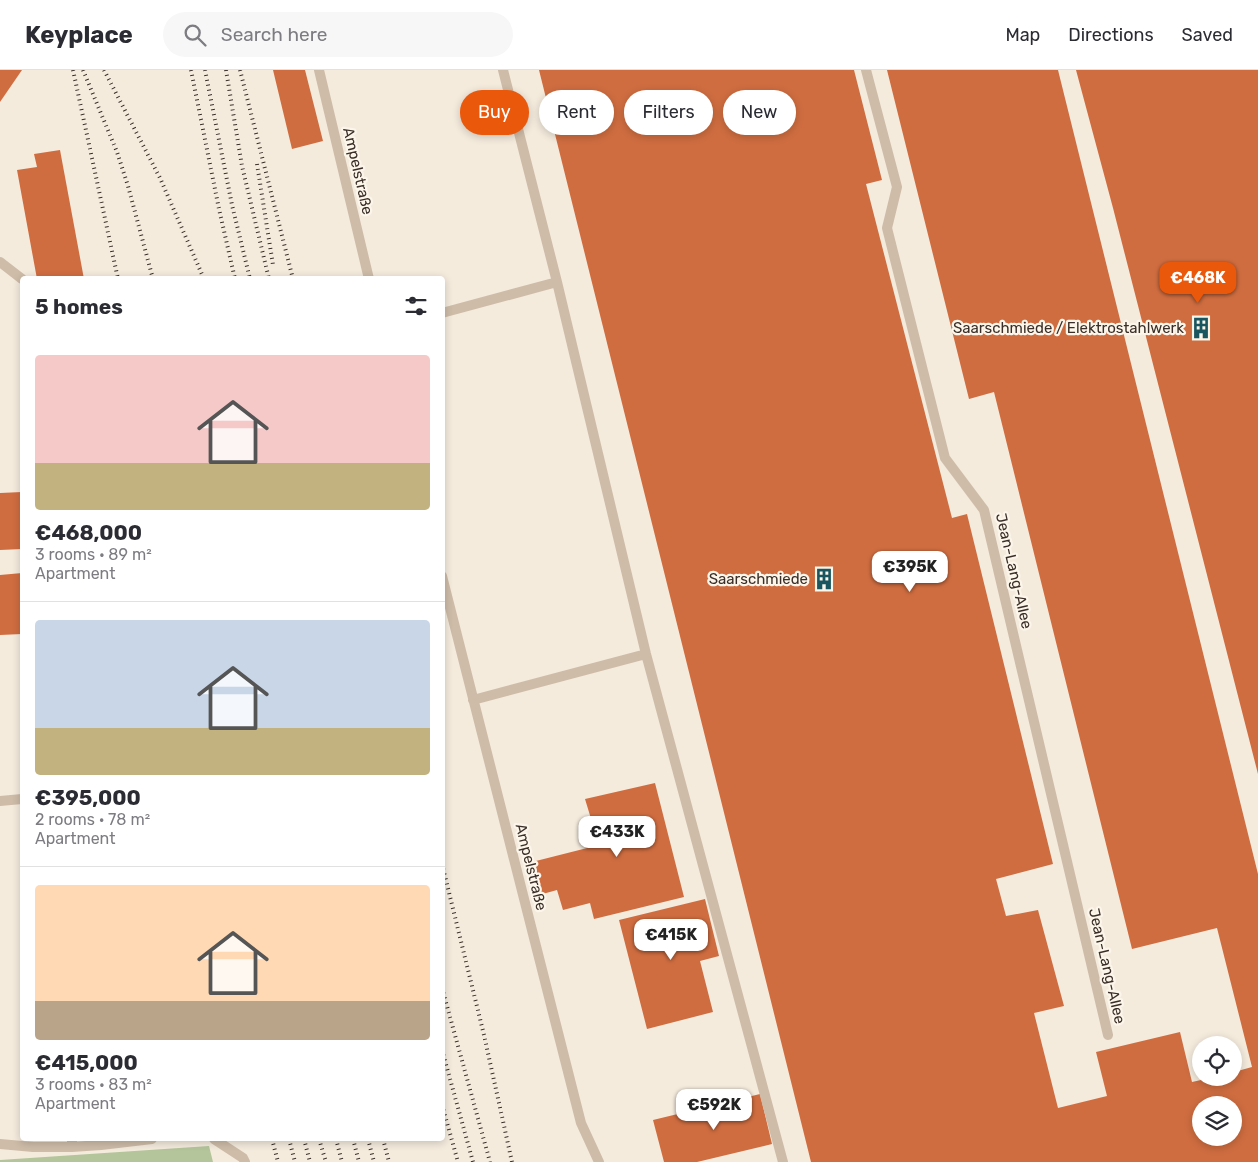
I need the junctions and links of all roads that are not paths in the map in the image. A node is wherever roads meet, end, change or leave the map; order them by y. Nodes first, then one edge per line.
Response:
1 (319, 70) edge
2 (503, 70) edge
3 (866, 70) edge
4 (0, 262) edge
5 (368, 276) edge
6 (20, 277) edge
7 (557, 282) junction
8 (445, 312) edge
9 (445, 588) edge
10 (646, 654) junction
11 (473, 700) junction
12 (20, 799) edge
13 (0, 801) edge
14 (1108, 1035) dead end
15 (135, 1141) edge
16 (217, 1141) edge
17 (72, 1143) edge
18 (0, 1144) edge
19 (245, 1162) edge
20 (600, 1162) edge
21 (783, 1162) edge

1 - 5 lane, Ampelstraße
2 - 7 lane
3 - 14 lane, Jean-Lang-Allee
4 - 6 lane
7 - 8 lane
7 - 10 lane
9 - 11 lane, Ampelstraße
10 - 11 lane
10 - 21 lane
11 - 20 lane, Ampelstraße
12 - 13 lane
15 - 17 lane
16 - 19 lane
17 - 18 lane

